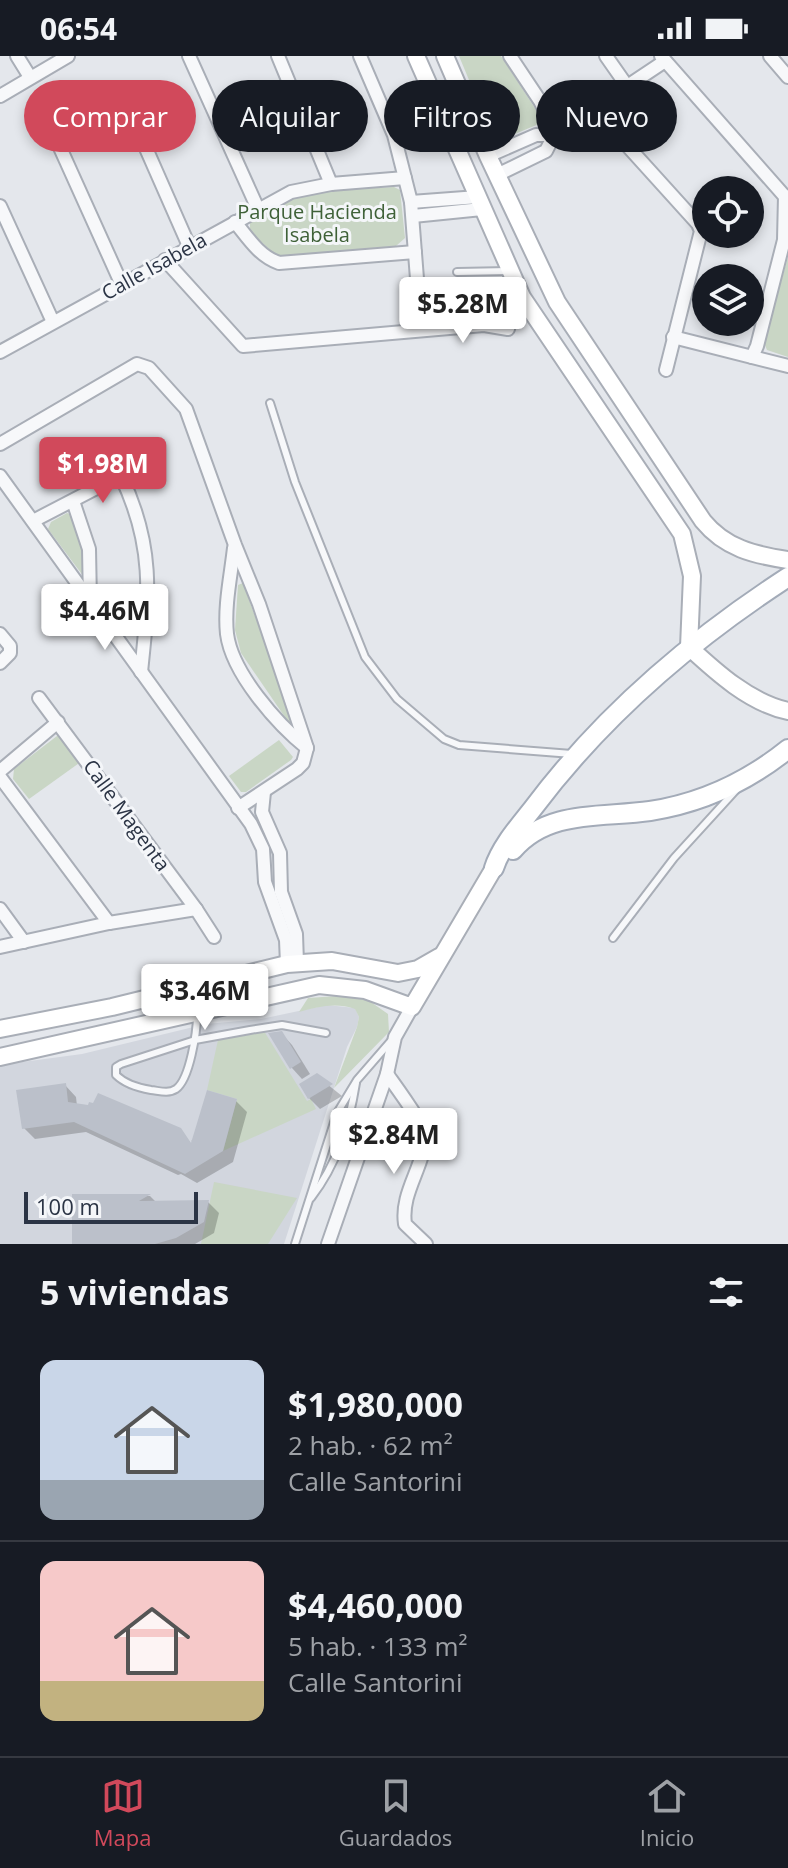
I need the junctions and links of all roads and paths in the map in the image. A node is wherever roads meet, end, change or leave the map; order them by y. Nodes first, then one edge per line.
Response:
1 (17, 56) edge
2 (68, 56) edge
3 (189, 56) edge
4 (278, 56) edge
5 (360, 56) edge
6 (416, 56) edge
7 (445, 56) edge
8 (510, 56) edge
9 (606, 56) edge
10 (770, 56) edge
11 (663, 58) edge
12 (30, 77) junction
13 (788, 77) edge
14 (623, 80) edge
15 (635, 80) edge
16 (536, 95) edge
17 (0, 96) edge
18 (520, 145) edge
19 (62, 152) edge
20 (148, 152) edge
21 (498, 152) edge
22 (544, 152) edge
23 (633, 152) edge
24 (488, 156) junction
25 (527, 160) junction
26 (497, 175) junction
27 (405, 178) junction
28 (331, 184) junction
29 (786, 198) edge
30 (411, 202) junction
31 (480, 203) junction
32 (0, 206) edge
33 (454, 206) junction
34 (258, 209) junction
35 (413, 216) junction
36 (235, 222) junction
37 (189, 246) junction
38 (415, 252) junction
39 (165, 260) junction
40 (509, 271) junction
41 (457, 272) dead end
42 (122, 285) junction
43 (53, 322) junction
44 (508, 329) dead end
45 (421, 330) junction
46 (673, 337) junction
47 (0, 352) edge
48 (752, 357) junction
49 (788, 366) edge
50 (666, 370) dead end
51 (603, 374) junction
52 (583, 388) junction
53 (270, 403) dead end
54 (0, 444) edge
55 (156, 457) dead end
56 (0, 476) edge
57 (121, 476) junction
58 (73, 501) junction
59 (33, 521) junction
60 (235, 545) junction
61 (788, 560) edge
62 (788, 577) edge
63 (90, 602) junction
64 (0, 634) edge
65 (689, 647) junction
66 (0, 663) edge
67 (141, 672) junction
68 (39, 698) dead end
69 (788, 711) edge
70 (58, 722) junction
71 (307, 748) junction
72 (788, 749) edge
73 (576, 755) junction
74 (0, 774) edge
75 (744, 781) junction
76 (264, 792) junction
77 (238, 808) junction
78 (494, 868) junction
79 (0, 909) edge
80 (196, 909) junction
81 (109, 923) junction
82 (214, 937) dead end
83 (613, 938) dead end
84 (24, 942) junction
85 (0, 947) edge
86 (440, 956) junction
87 (292, 964) junction
88 (412, 1007) junction
89 (102, 1009) junction
90 (197, 1013) junction
91 (67, 1016) junction
92 (0, 1029) edge
93 (326, 1033) dead end
94 (106, 1035) junction
95 (395, 1037) junction
96 (195, 1040) junction
97 (76, 1041) junction
98 (0, 1057) edge
99 (387, 1074) junction
100 (357, 1080) junction
101 (308, 1201) junction
102 (295, 1244) edge
103 (328, 1244) edge
104 (426, 1244) edge

1 - 12 street
2 - 12 street
3 - 34 street
4 - 28 street
5 - 27 street
6 - 31 main road
7 - 24 main road
8 - 16 street
9 - 14 street
10 - 13 street
11 - 15 street
11 - 29 street
12 - 17 street
18 - 25 street
19 - 42 street
20 - 37 street
21 - 24 street
22 - 25 street
23 - 46 street
24 - 26 main road
25 - 26 street
26 - 51 main road
27 - 28 street, Calle Isabela
27 - 30 street
28 - 34 street, Calle Isabela
29 - 48 street
30 - 33 street
30 - 35 street
31 - 33 street
31 - 40 main road
32 - 43 street
33 - 35 street
34 - 36 street, Calle Isabela
35 - 38 street
36 - 37 street, Calle Isabela
36 - 38 street
37 - 39 street, Calle Isabela
38 - 45 street
39 - 42 street, Calle Isabela
39 - 45 street
40 - 41 lane
40 - 52 main road
42 - 43 street, Calle Isabela
43 - 47 street, Calle Isabela
44 - 45 street
46 - 48 street
46 - 50 street
48 - 49 street
51 - 52 main road
51 - 61 main road
52 - 65 main road
53 - 73 lane
54 - 60 street
55 - 57 street
56 - 59 street
57 - 58 street
57 - 67 street
58 - 59 street
58 - 63 street
59 - 63 street
60 - 71 street
60 - 71 street
62 - 65 main road
63 - 67 street
64 - 66 street
65 - 69 main road
65 - 73 main road
67 - 77 street
68 - 70 street, Calle Magenta
70 - 74 street
70 - 80 street, Calle Magenta
71 - 76 street
72 - 75 main road
73 - 78 main road
74 - 81 street
75 - 78 main road
75 - 83 lane
76 - 77 street
76 - 87 street
77 - 87 street
78 - 86 main road
79 - 84 street
80 - 81 street
80 - 82 street, Calle Magenta
81 - 84 street
84 - 85 street
86 - 87 main road
86 - 88 main road
87 - 89 main road
88 - 90 main road
88 - 95 street
89 - 91 main road
89 - 94 street
90 - 94 main road
90 - 96 lane
91 - 92 main road
91 - 97 street
93 - 96 lane
94 - 97 main road
95 - 99 street
95 - 100 lane
96 - 96 lane
97 - 98 main road
99 - 103 street
99 - 104 street
100 - 101 lane
100 - 101 lane
101 - 102 lane

